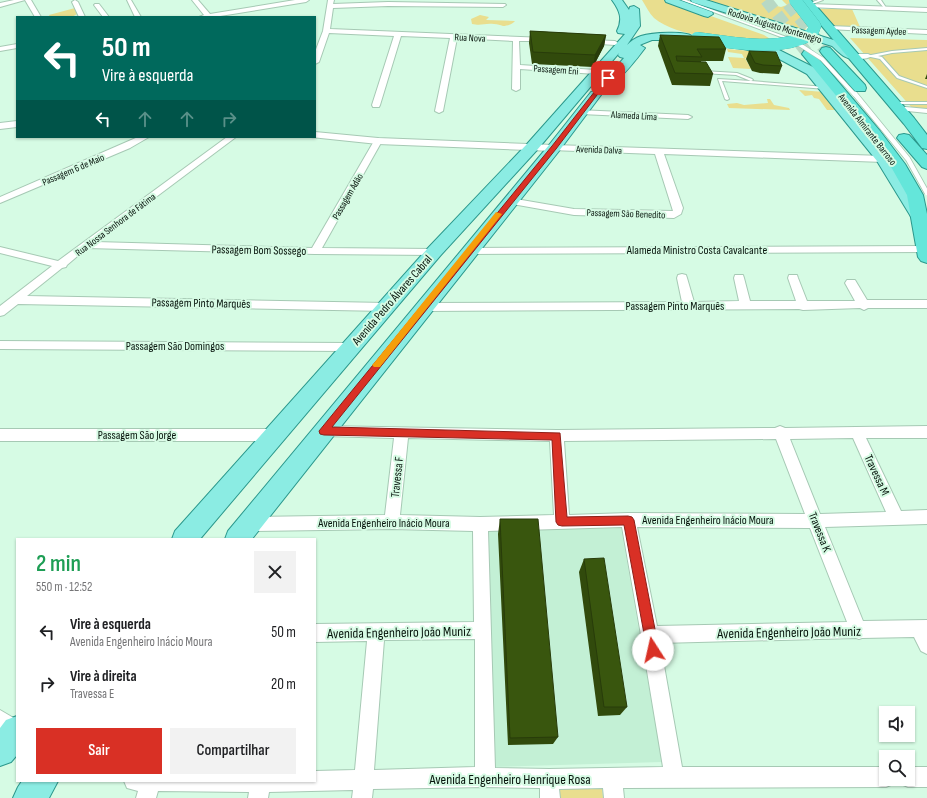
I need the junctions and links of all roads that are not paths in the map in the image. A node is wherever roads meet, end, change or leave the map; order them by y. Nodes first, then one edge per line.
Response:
1 (22, 0) edge
2 (28, 0) edge
3 (195, 0) edge
4 (306, 0) edge
5 (617, 0) edge
6 (627, 0) edge
7 (670, 0) edge
8 (683, 0) edge
9 (696, 0) edge
10 (795, 0) edge
11 (821, 0) edge
12 (879, 0) edge
13 (129, 1) edge
14 (75, 2) dead end
15 (330, 3) edge
16 (808, 3) edge
17 (0, 5) edge
18 (97, 5) dead end
19 (503, 5) dead end
20 (886, 8) junction
21 (927, 10) edge
22 (644, 15) edge
23 (37, 16) edge
24 (82, 16) edge
25 (105, 16) edge
26 (137, 16) edge
27 (206, 16) edge
28 (830, 28) junction
29 (326, 31) junction
30 (927, 32) edge
31 (398, 34) junction
32 (454, 36) junction
33 (695, 38) junction
34 (516, 39) junction
35 (554, 41) edge
36 (577, 42) edge
37 (615, 43) junction
38 (16, 46) edge
39 (0, 49) edge
40 (927, 49) edge
41 (826, 51) tunnel mouth
42 (808, 54) tunnel mouth
43 (851, 56) junction
44 (870, 56) junction
45 (316, 59) edge
46 (515, 67) junction
47 (599, 68) junction
48 (811, 70) junction
49 (698, 71) edge
50 (759, 83) junction
51 (601, 87) junction
52 (927, 87) edge
53 (831, 88) junction
54 (516, 89) dead end
55 (726, 99) dead end
56 (927, 104) edge
57 (376, 105) dead end
58 (895, 105) junction
59 (439, 111) dead end
60 (927, 111) edge
61 (581, 112) junction
62 (688, 117) dead end
63 (16, 124) edge
64 (0, 126) edge
65 (316, 135) edge
66 (143, 138) edge
67 (231, 138) edge
68 (378, 141) junction
69 (927, 145) edge
70 (532, 147) junction
71 (554, 148) junction
72 (658, 151) junction
73 (883, 159) junction
74 (927, 164) edge
75 (927, 193) edge
76 (0, 200) edge
77 (510, 200) junction
78 (919, 217) junction
79 (85, 246) junction
80 (0, 250) edge
81 (315, 251) junction
82 (469, 251) junction
83 (434, 252) junction
84 (926, 253) edge
85 (62, 265) junction
86 (682, 278) dead end
87 (739, 278) dead end
88 (793, 278) dead end
89 (851, 283) dead end
90 (16, 300) junction
91 (927, 304) edge
92 (689, 306) junction
93 (746, 306) junction
94 (803, 306) junction
95 (864, 306) junction
96 (386, 307) junction
97 (423, 307) junction
98 (0, 312) edge
99 (0, 345) edge
100 (350, 347) junction
101 (324, 431) junction
102 (402, 432) junction
103 (780, 432) junction
104 (927, 432) edge
105 (857, 433) junction
106 (0, 435) edge
107 (275, 435) junction
108 (557, 436) junction
109 (896, 517) junction
110 (927, 517) edge
111 (628, 520) junction
112 (815, 520) junction
113 (392, 522) junction
114 (562, 522) junction
115 (249, 524) junction
116 (480, 524) junction
117 (185, 538) edge
118 (238, 538) edge
119 (923, 628) edge
120 (483, 630) junction
121 (858, 631) junction
122 (316, 633) edge
123 (376, 633) junction
124 (650, 635) junction
125 (927, 645) edge
126 (0, 719) edge
127 (16, 730) edge
128 (16, 732) edge
129 (0, 750) edge
130 (485, 777) junction
131 (674, 777) junction
132 (879, 777) edge
133 (915, 777) edge
134 (927, 777) edge
135 (612, 778) junction
136 (41, 782) edge
137 (143, 787) edge
138 (260, 787) edge
139 (363, 789) edge
140 (550, 789) edge
141 (29, 798) edge
142 (614, 798) edge

1 - 17 street
2 - 23 street
3 - 27 street
4 - 27 street
5 - 37 main road
6 - 22 main road
7 - 48 main road, Rodovia Augusto Montenegro
8 - 75 lane, bridge
9 - 43 main road, Rodovia Augusto Montenegro
10 - 33 highway, bridge
11 - 16 lane
12 - 20 lane
13 - 26 street
14 - 24 street
15 - 19 street
15 - 29 street
16 - 20 street
16 - 28 highway
18 - 25 street
20 - 21 street
22 - 33 main road
22 - 47 main road
28 - 30 street, Passagem Aydee
28 - 43 highway
29 - 31 street, Rua Nova
29 - 45 street
31 - 32 street, Rua Nova
31 - 57 street
32 - 34 street, Rua Nova
32 - 59 street
33 - 51 main road
34 - 35 street, Rua Nova
34 - 46 street, Passagem Eni
36 - 37 street
37 - 47 main road
38 - 39 street
40 - 44 lane
41 - 74 highway, Avenida Almirante Barroso
42 - 53 highway, Avenida Almirante Barroso
43 - 44 street
43 - 58 highway
44 - 52 lane
46 - 47 street, Passagem Eni
46 - 54 street, Passagem Eni
47 - 70 main road, Avenida Pedro Álvares Cabral
48 - 51 main road
48 - 53 main road, Rodovia Augusto Montenegro
49 - 50 lane
50 - 53 lane
50 - 55 lane
51 - 61 main road
53 - 73 main road, Rodovia Augusto Montenegro
53 - 78 highway, Avenida Almirante Barroso
56 - 58 lane
58 - 60 street
58 - 69 highway
61 - 62 street, Alameda Lima
61 - 71 main road
63 - 64 street
65 - 68 street, Avenida Dalva
66 - 76 street, Passagem 6 de Maio
67 - 79 street, Rua Nossa Senhora de Fátima
68 - 70 street, Avenida Dalva
68 - 81 street, Passagem Adão
70 - 71 street, Avenida Dalva
70 - 83 main road, Avenida Pedro Álvares Cabral
71 - 72 street, Avenida Dalva
71 - 77 main road
72 - 73 street, Avenida Dalva
72 - 77 street, Passagem São Benedito
73 - 78 main road, Rodovia Augusto Montenegro
77 - 82 main road
78 - 84 highway, Avenida Almirante Barroso
79 - 81 street, Passagem Bom Sossego
79 - 85 street, Rua Nossa Senhora de Fátima
80 - 85 street
81 - 83 street, Passagem Bom Sossego
82 - 84 street, Alameda Ministro Costa Cavalcante
82 - 97 main road
83 - 96 main road, Avenida Pedro Álvares Cabral
85 - 90 street, Rua Nossa Senhora de Fátima
86 - 92 street
87 - 93 street
88 - 94 street
89 - 95 street
90 - 96 street, Passagem Pinto Marquês
90 - 98 street, Rua Nossa Senhora de Fátima
91 - 95 street, Passagem Pinto Marquês
92 - 93 street, Passagem Pinto Marquês
92 - 97 street, Passagem Pinto Marquês
93 - 94 street, Passagem Pinto Marquês
94 - 95 street, Passagem Pinto Marquês
96 - 100 main road, Avenida Pedro Álvares Cabral
97 - 101 main road
99 - 100 street, Passagem São Domingos
100 - 107 main road, Avenida Pedro Álvares Cabral
101 - 102 street
101 - 115 main road
102 - 108 street
102 - 113 street, Travessa F
103 - 105 street
103 - 108 street
103 - 112 street, Travessa K
104 - 105 street
105 - 109 street, Travessa M
106 - 107 street, Passagem São Jorge
107 - 117 main road, Avenida Pedro Álvares Cabral
108 - 114 street
109 - 110 street, Avenida Engenheiro Inácio Moura
109 - 112 street, Avenida Engenheiro Inácio Moura
111 - 112 street, Avenida Engenheiro Inácio Moura
111 - 114 street, Avenida Engenheiro Inácio Moura
111 - 124 street
112 - 121 street, Travessa K
113 - 115 street, Avenida Engenheiro Inácio Moura
113 - 116 street, Avenida Engenheiro Inácio Moura
114 - 116 street, Avenida Engenheiro Inácio Moura
115 - 118 main road
116 - 120 street
119 - 121 street, Avenida Engenheiro João Muniz
119 - 125 street
120 - 123 street, Avenida Engenheiro João Muniz
120 - 130 street
121 - 124 street, Avenida Engenheiro João Muniz
122 - 123 street, Avenida Engenheiro João Muniz
123 - 139 street
124 - 131 street
126 - 127 street
128 - 129 main road
130 - 139 street, Avenida Engenheiro Henrique Rosa
130 - 140 street, Avenida Engenheiro Henrique Rosa
131 - 132 street, Avenida Engenheiro Henrique Rosa
131 - 135 street, Avenida Engenheiro Henrique Rosa
133 - 134 street
135 - 140 street, Avenida Engenheiro Henrique Rosa
135 - 142 street
136 - 141 main road
137 - 138 street, Avenida Engenheiro Henrique Rosa
138 - 139 street, Avenida Engenheiro Henrique Rosa

